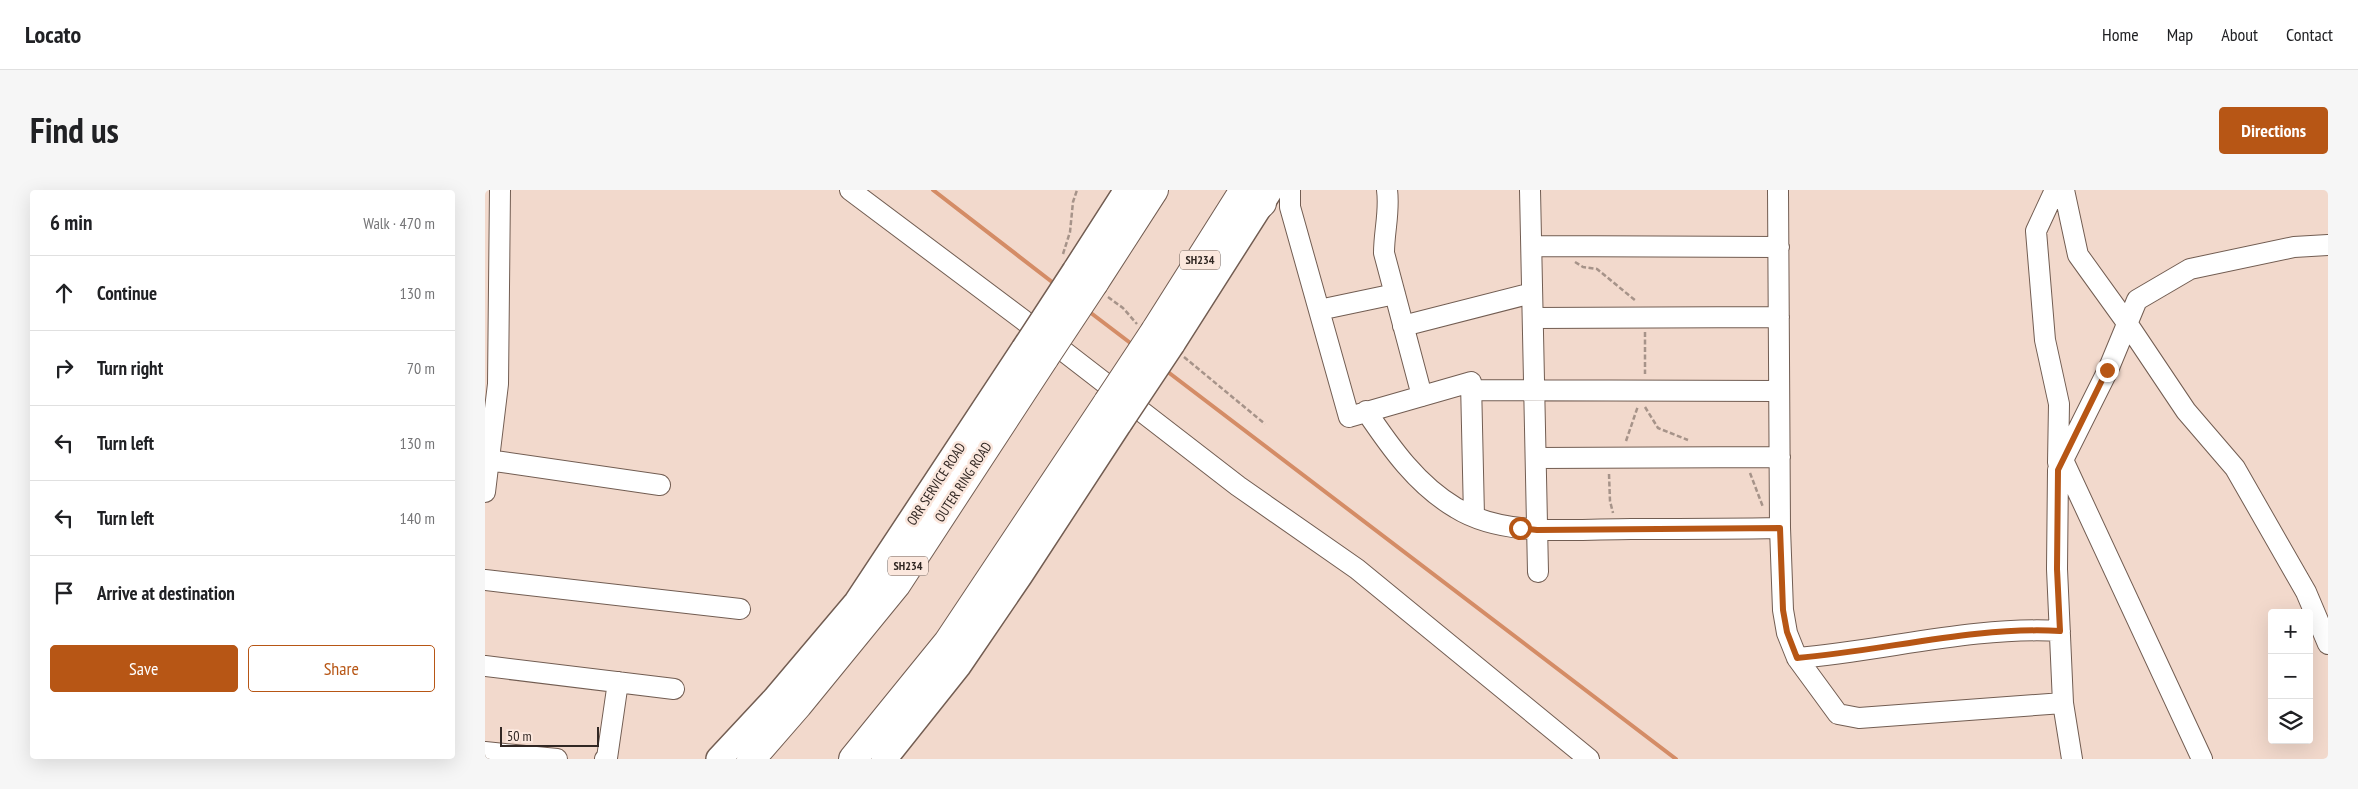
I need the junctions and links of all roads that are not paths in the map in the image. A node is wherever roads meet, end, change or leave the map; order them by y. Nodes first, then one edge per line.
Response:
1 (500, 190) edge
2 (850, 190) edge
3 (1290, 190) edge
4 (1387, 190) edge
5 (1531, 190) edge
6 (1778, 190) edge
7 (2055, 190) edge
8 (2064, 190) edge
9 (1144, 193) edge
10 (1259, 194) edge
11 (1532, 246) junction
12 (2328, 246) edge
13 (1779, 247) junction
14 (1395, 294) junction
15 (1533, 294) junction
16 (1319, 310) junction
17 (1779, 317) junction
18 (1533, 318) junction
19 (2127, 323) junction
20 (1403, 326) junction
21 (1164, 338) junction
22 (1035, 353) junction
23 (491, 378) edge
24 (1534, 389) junction
25 (1471, 390) junction
26 (1779, 391) junction
27 (1422, 396) junction
28 (1366, 411) junction
29 (1114, 412) junction
30 (487, 453) edge
31 (1780, 457) junction
32 (1535, 458) junction
33 (2060, 465) junction
34 (660, 485) dead end
35 (485, 492) edge
36 (1474, 516) junction
37 (1780, 528) junction
38 (1537, 530) junction
39 (1538, 572) dead end
40 (485, 580) edge
41 (740, 609) dead end
42 (2060, 631) junction
43 (2328, 644) edge
44 (1797, 658) junction
45 (485, 666) edge
46 (619, 682) junction
47 (674, 689) dead end
48 (2063, 702) junction
49 (485, 752) edge
50 (557, 759) edge
51 (605, 759) edge
52 (719, 759) edge
53 (751, 759) edge
54 (853, 759) edge
55 (884, 759) edge
56 (1589, 759) edge
57 (2072, 759) edge
58 (2202, 759) edge

1 - 23 street
2 - 56 street
3 - 16 street
4 - 14 street
5 - 11 street
6 - 13 street
7 - 33 street
8 - 19 street
9 - 22 highway, OUTER RING ROAD / SH234, bridge
10 - 21 main road
10 - 21 highway, SH234
11 - 13 street
11 - 15 street
12 - 19 street
13 - 17 street
14 - 16 street
14 - 20 street
15 - 18 street
15 - 20 street
16 - 28 street
17 - 18 street
17 - 26 street
18 - 24 street
19 - 33 street
19 - 43 street
20 - 27 street
21 - 29 highway, SH234, bridge
22 - 52 main road, ORR SERVICE ROAD
22 - 53 highway, OUTER RING ROAD / SH234
23 - 30 street
24 - 25 street
24 - 26 street
24 - 32 street
25 - 27 street
25 - 36 street
26 - 31 street
27 - 28 street
28 - 36 street
29 - 54 highway, SH234
29 - 55 main road
30 - 34 street
30 - 35 street
31 - 32 street
31 - 37 street
32 - 38 street
33 - 42 street
33 - 58 street
36 - 38 street
37 - 38 street
37 - 44 street
38 - 39 street
40 - 41 street
42 - 44 street
42 - 48 street
44 - 48 street
45 - 46 street
46 - 47 street
46 - 51 street
48 - 57 street
49 - 50 street

